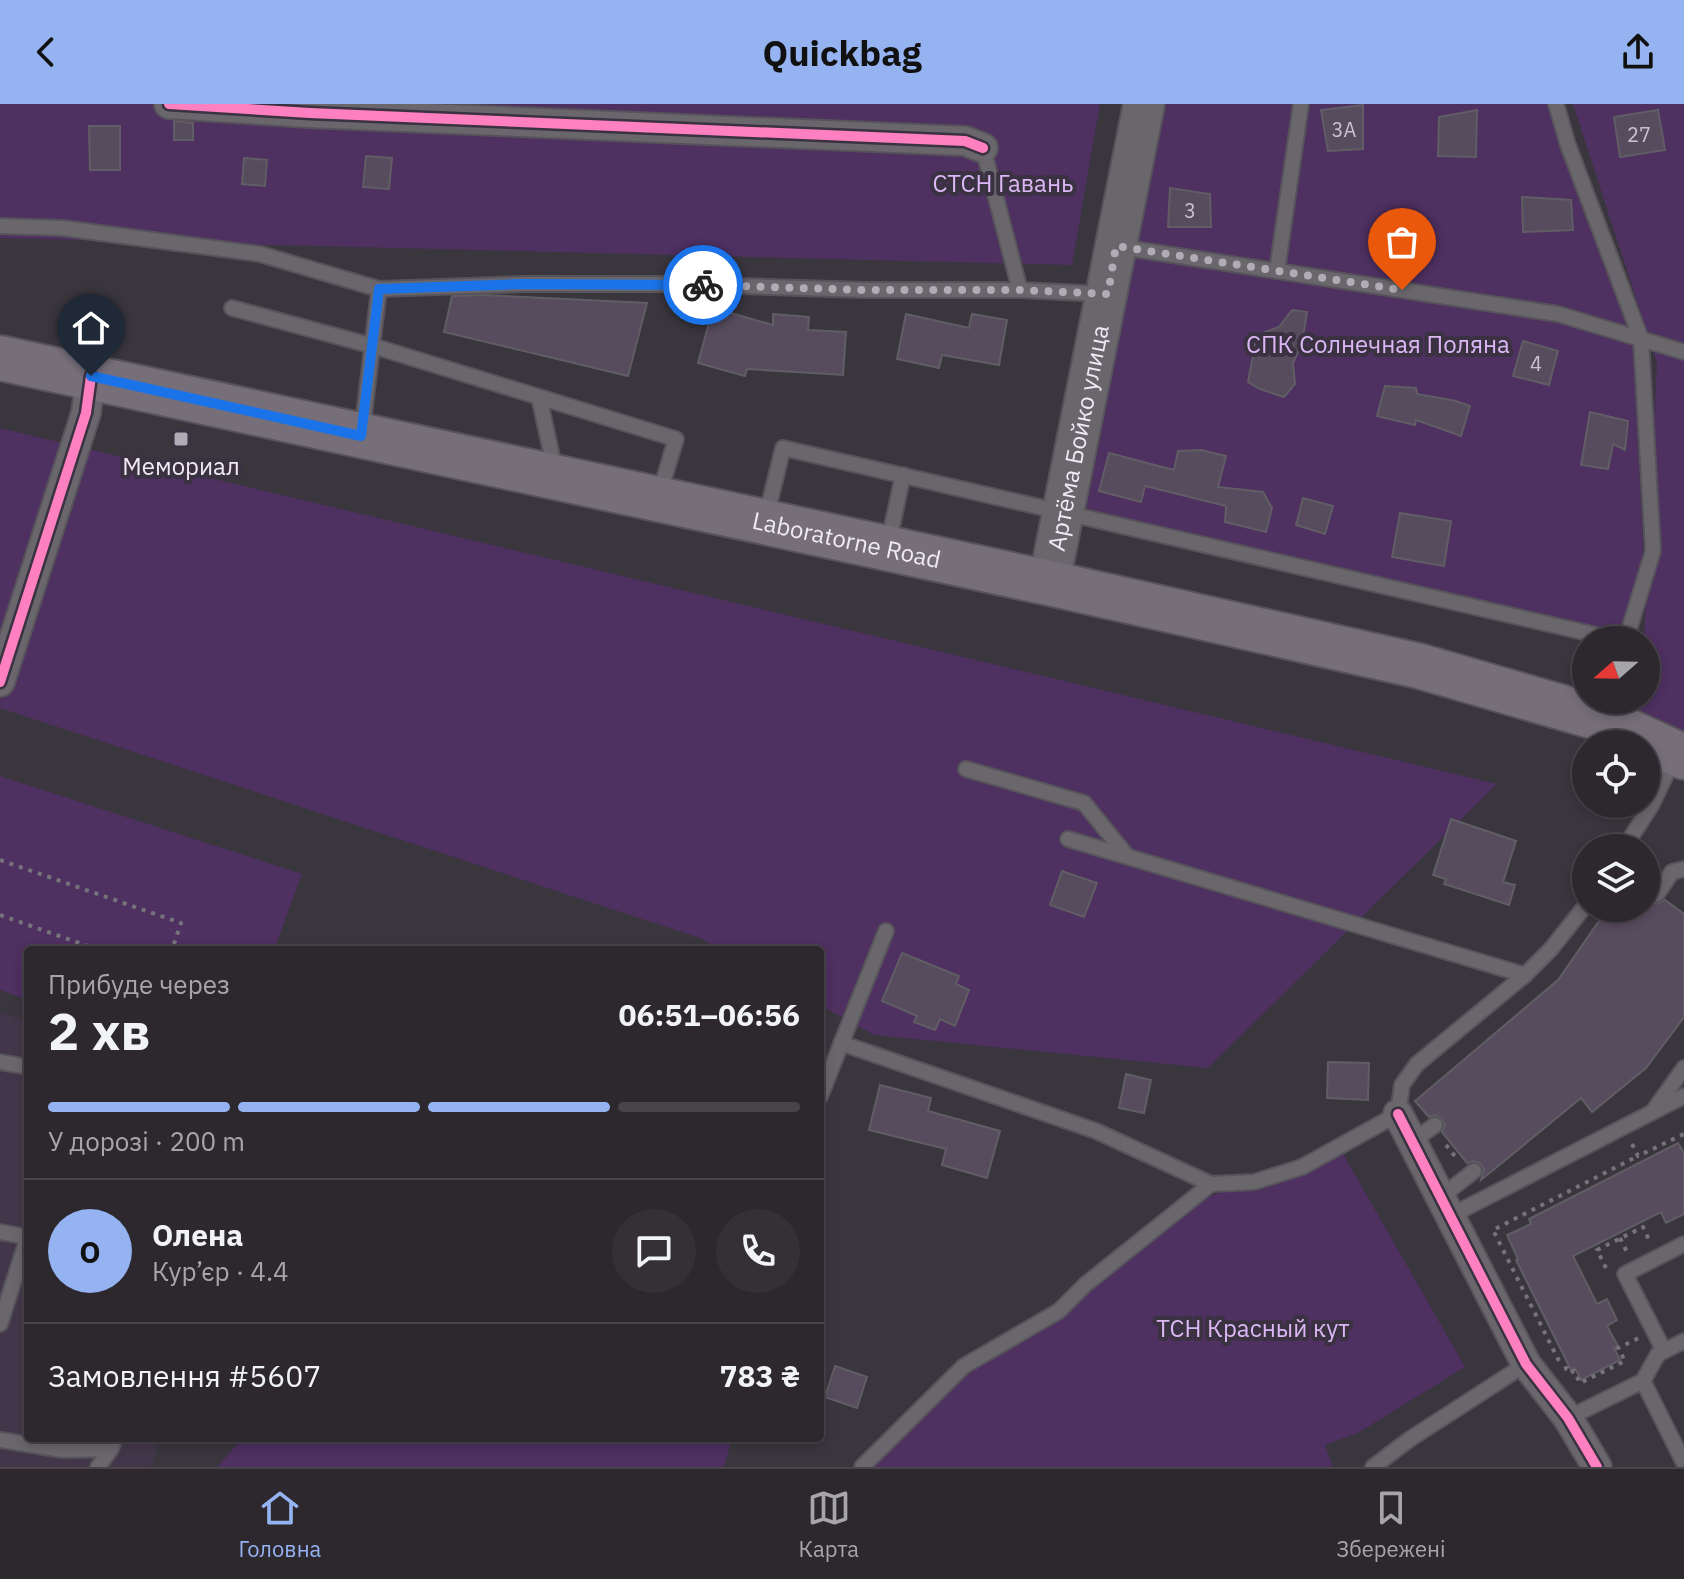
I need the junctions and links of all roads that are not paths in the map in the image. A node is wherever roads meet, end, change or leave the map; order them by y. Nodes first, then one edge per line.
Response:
1 (169, 104) edge
2 (1144, 104) edge
3 (1301, 104) edge
4 (1556, 104) edge
5 (983, 148) joint
6 (0, 226) edge
7 (1116, 246) junction
8 (1277, 271) junction
9 (379, 289) junction
10 (1020, 290) junction
11 (1108, 294) junction
12 (232, 308) dead end
13 (1641, 339) junction
14 (373, 346) junction
15 (1684, 352) edge
16 (0, 358) edge
17 (91, 376) junction
18 (539, 397) junction
19 (361, 436) junction
20 (903, 475) junction
21 (557, 478) junction
22 (657, 500) junction
23 (1063, 511) junction
24 (764, 522) junction
25 (888, 548) junction
26 (1049, 583) junction
27 (1630, 626) edge
28 (1572, 629) edge
29 (0, 682) edge
30 (1680, 755) edge
31 (966, 769) dead end
32 (1633, 834) edge
33 (1068, 839) dead end
34 (1127, 856) junction
35 (1684, 869) edge
36 (1660, 890) edge
37 (1572, 922) edge
38 (886, 931) dead end
39 (1525, 975) junction
40 (841, 1043) junction
41 (0, 1062) edge
42 (24, 1066) edge
43 (1684, 1068) edge
44 (824, 1087) edge
45 (1684, 1096) edge
46 (1652, 1113) junction
47 (1398, 1114) junction
48 (1435, 1125) dead end
49 (1412, 1142) junction
50 (1474, 1171) dead end
51 (1211, 1184) junction
52 (1445, 1206) junction
53 (0, 1232) edge
54 (24, 1236) edge
55 (1684, 1244) edge
56 (24, 1249) edge
57 (0, 1324) edge
58 (1684, 1341) edge
59 (1664, 1351) junction
60 (1526, 1364) junction
61 (1643, 1381) junction
62 (1568, 1418) junction
63 (0, 1440) edge
64 (113, 1444) edge
65 (1684, 1463) edge
66 (98, 1467) edge
67 (862, 1467) edge
68 (1373, 1467) edge
69 (1597, 1467) edge

1 - 5 street
2 - 7 main road, Артёма Бойко улица
3 - 8 lane
4 - 13 lane
5 - 10 lane
6 - 9 lane
7 - 8 lane
7 - 11 main road, Артёма Бойко улица
8 - 13 lane
9 - 10 lane
9 - 14 lane
10 - 11 lane
11 - 23 main road, Артёма Бойко улица
12 - 14 lane
13 - 15 lane
13 - 27 lane
14 - 18 lane
14 - 19 lane
16 - 17 main road, Laboratorne Road
17 - 19 main road, Laboratorne Road
17 - 29 street
18 - 21 lane
18 - 22 lane
19 - 21 main road, Laboratorne Road
20 - 23 lane
20 - 24 lane
20 - 25 lane
21 - 22 main road, Laboratorne Road
22 - 24 main road, Laboratorne Road
23 - 26 main road, Артёма Бойко улица
23 - 28 lane
24 - 25 main road, Laboratorne Road
25 - 26 main road, Laboratorne Road
26 - 30 main road, Laboratorne Road
30 - 32 lane
31 - 34 lane
33 - 34 lane
34 - 39 lane
35 - 36 lane
37 - 39 lane
38 - 40 lane
39 - 47 lane
40 - 44 lane
40 - 51 lane
41 - 42 lane
43 - 46 lane
45 - 46 lane
46 - 52 lane
47 - 49 street
47 - 51 lane
48 - 49 lane
49 - 52 street
50 - 52 lane
51 - 67 lane
52 - 60 street
53 - 54 lane
55 - 59 lane
56 - 57 lane
58 - 59 lane
59 - 61 lane
60 - 62 street
60 - 68 lane
61 - 62 lane
61 - 65 lane
62 - 69 street
63 - 64 lane
64 - 66 lane

